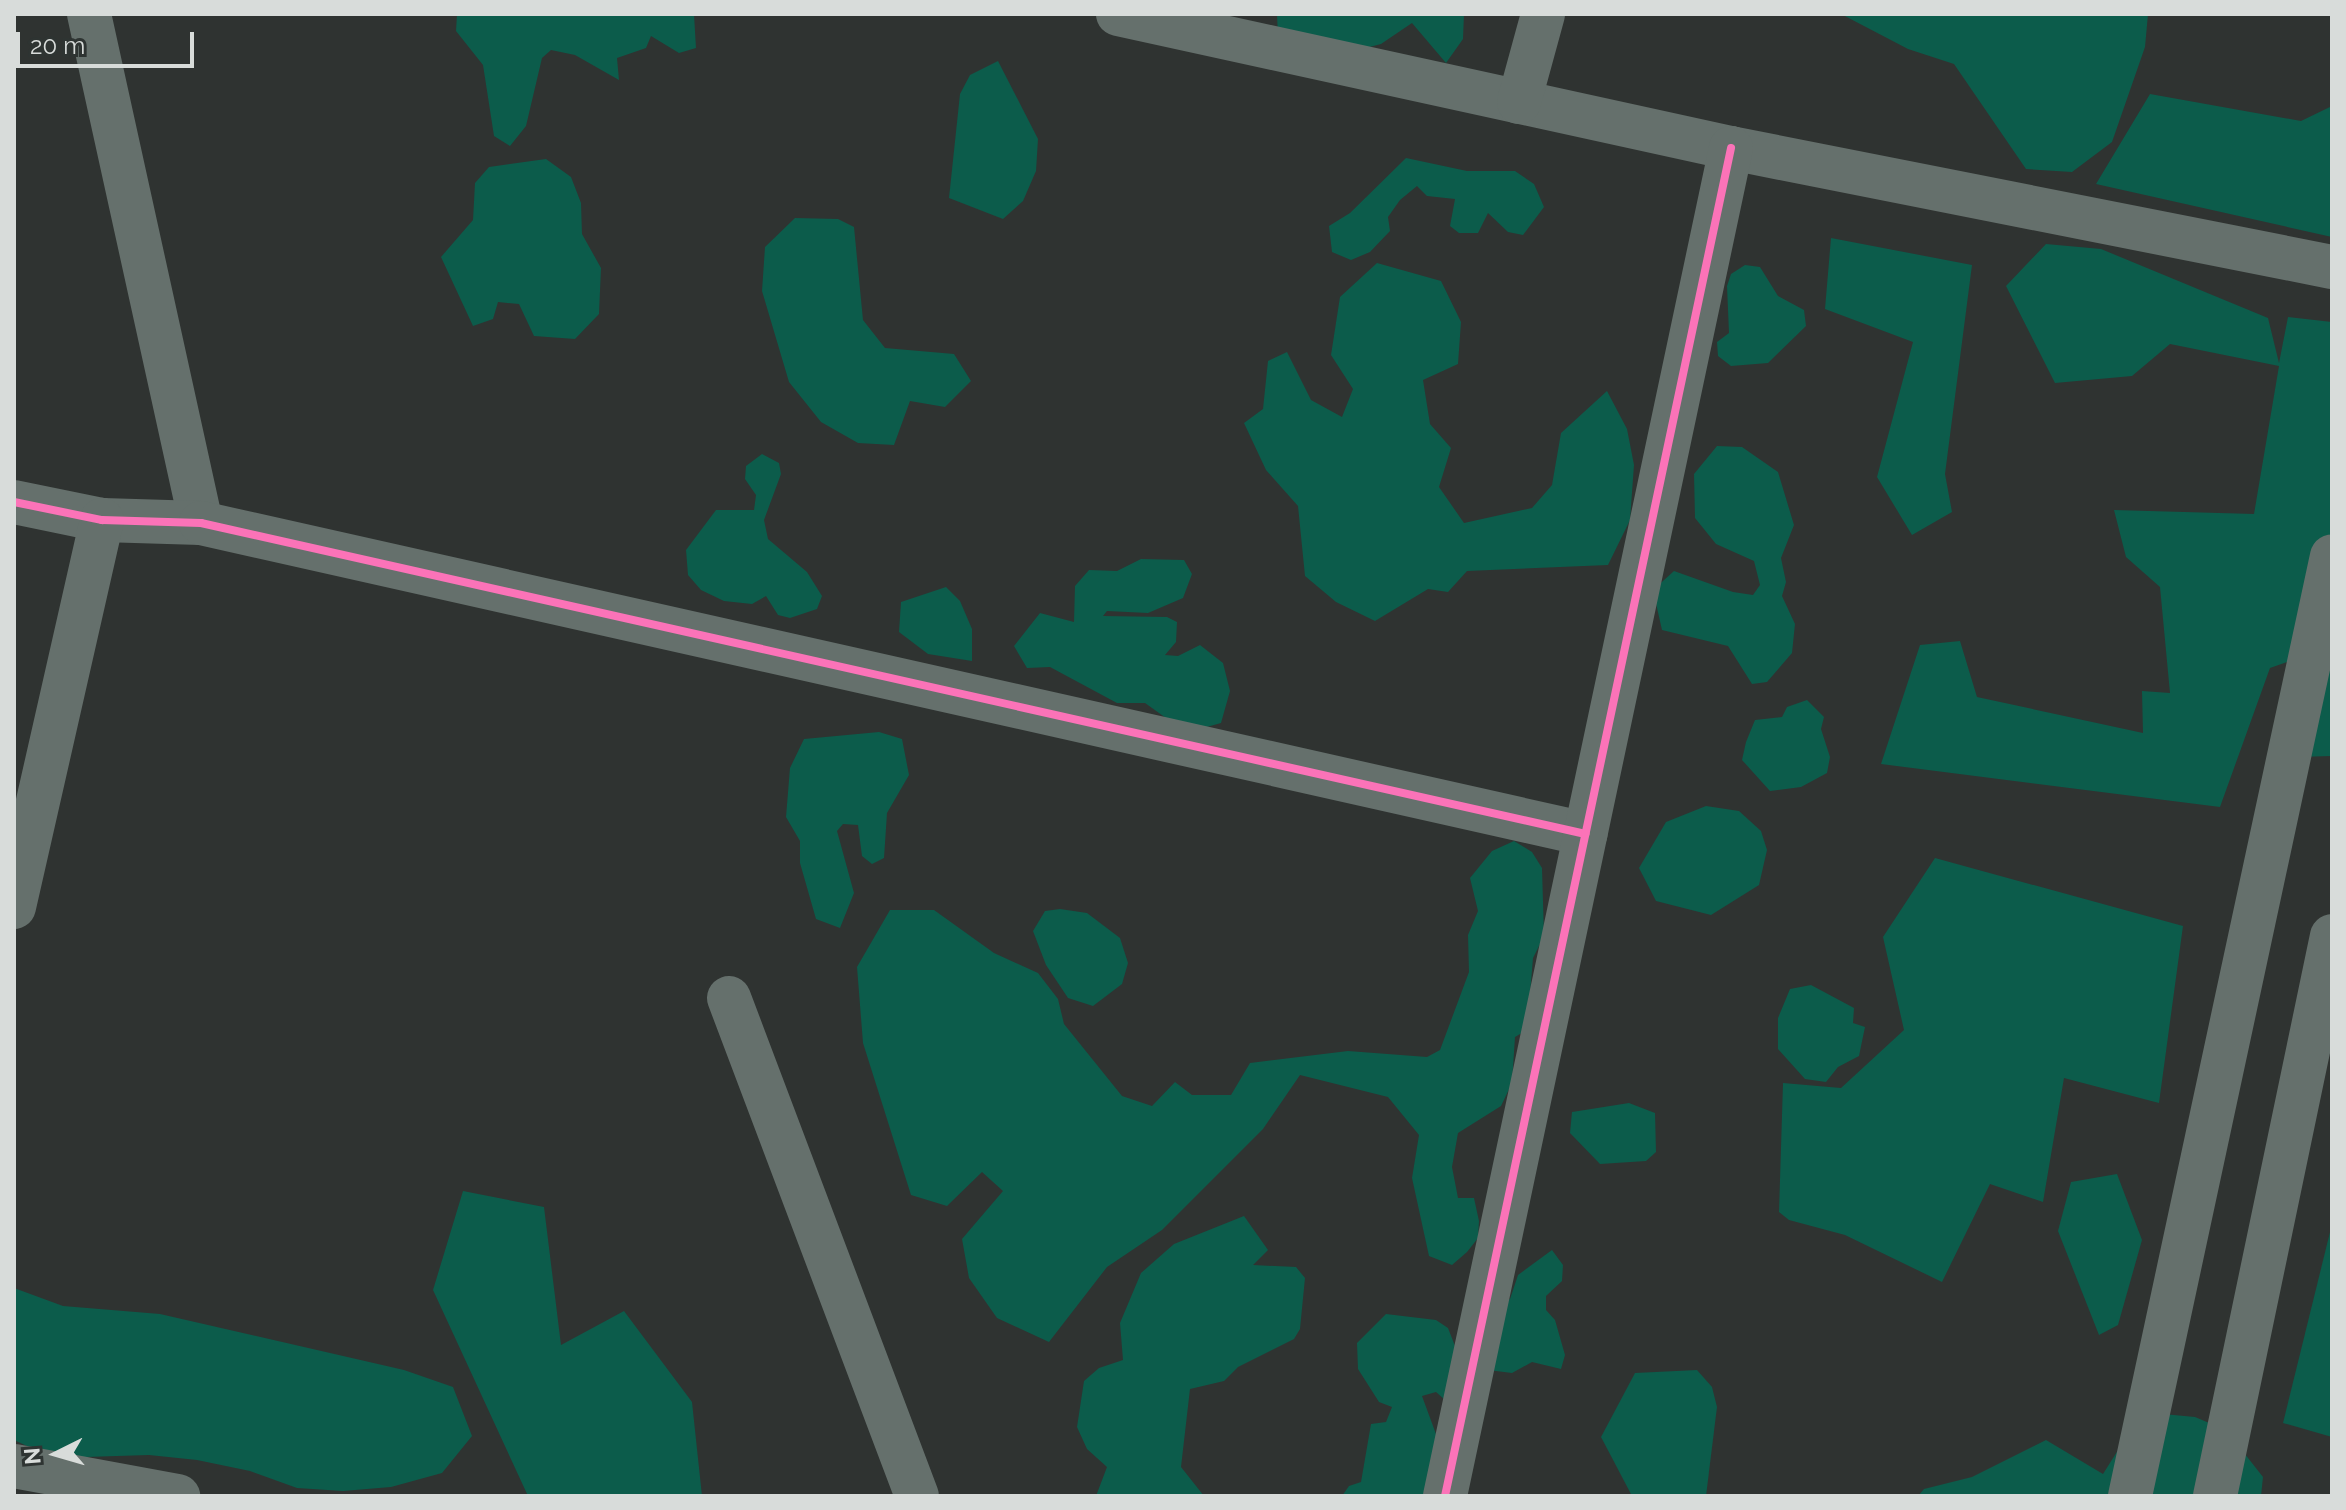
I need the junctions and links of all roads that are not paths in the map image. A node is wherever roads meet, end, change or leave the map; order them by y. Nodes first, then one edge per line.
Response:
1 (89, 14) edge
2 (1118, 14) edge
3 (1543, 14) edge
4 (1519, 102) junction
5 (1731, 148) junction
6 (2332, 267) edge
7 (14, 502) edge
8 (102, 520) junction
9 (201, 523) junction
10 (2332, 556) edge
11 (1586, 834) junction
12 (14, 907) edge
13 (2332, 939) edge
14 (729, 998) dead end
15 (14, 1466) edge
16 (178, 1496) edge
17 (917, 1496) edge
18 (1445, 1496) edge
19 (2130, 1496) edge
20 (2215, 1496) edge

1 - 9 street
2 - 4 street
3 - 4 street
4 - 5 street
5 - 6 street
5 - 11 street
7 - 8 street
8 - 9 street
8 - 12 street
9 - 11 street
10 - 19 street
11 - 18 street
13 - 20 street
14 - 17 street
15 - 16 street

